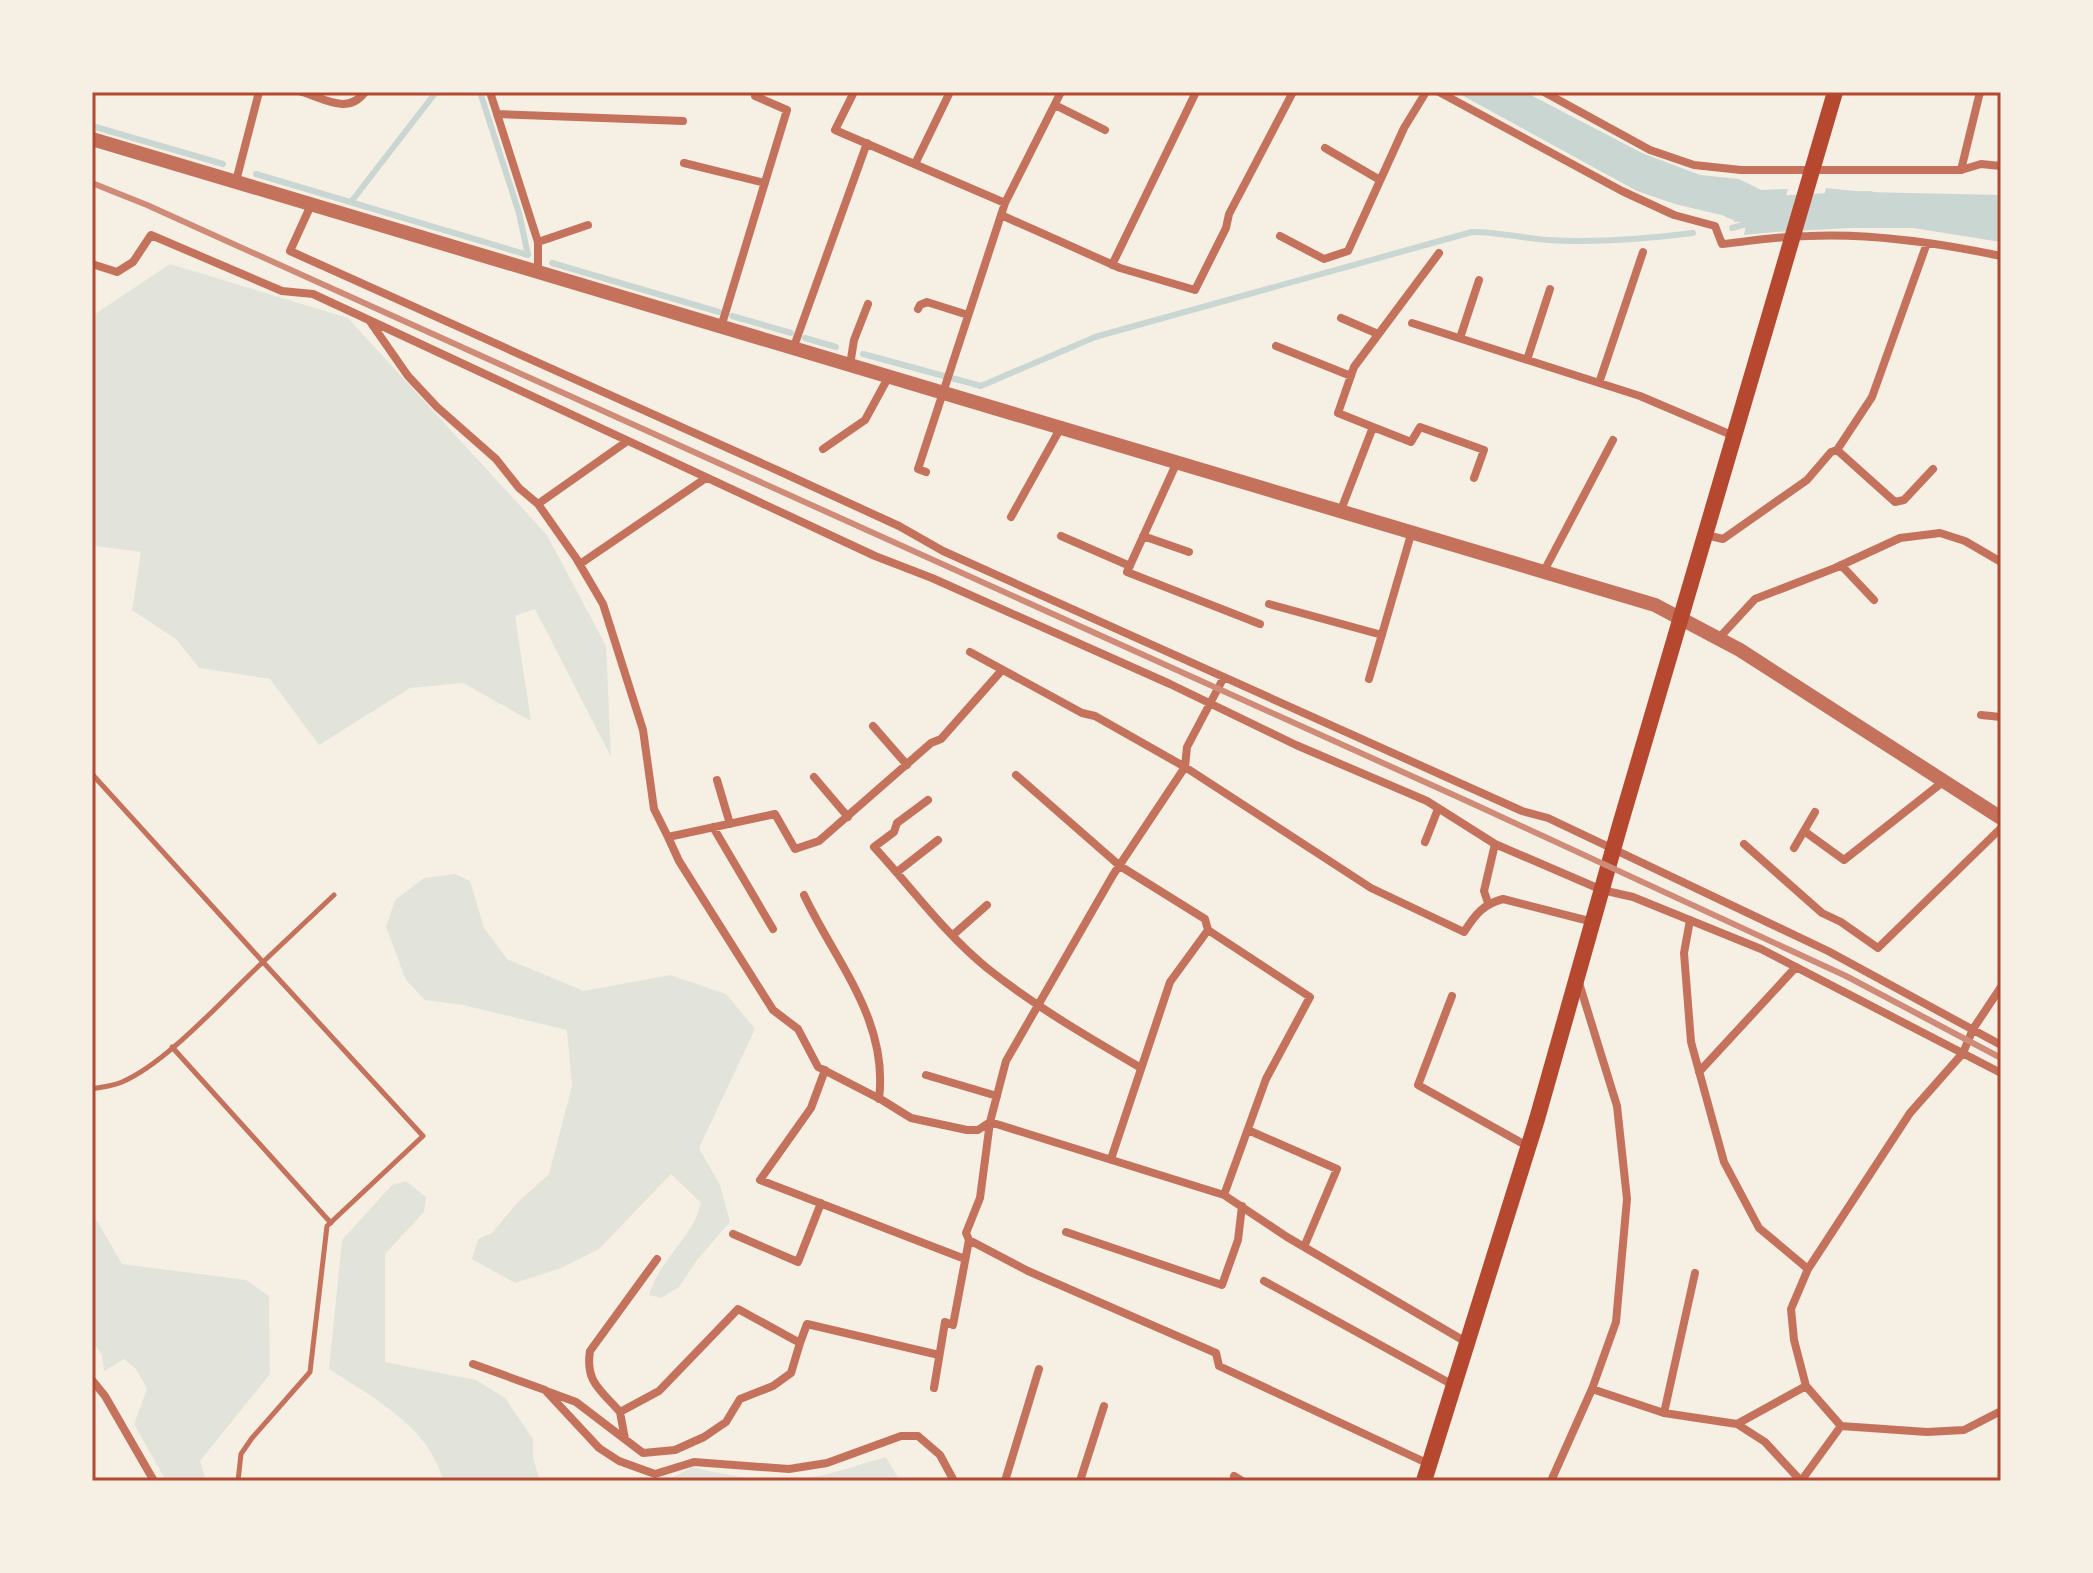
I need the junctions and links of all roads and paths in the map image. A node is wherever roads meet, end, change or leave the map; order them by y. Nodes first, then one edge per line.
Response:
1 (259, 92) edge
2 (302, 92) edge
3 (365, 92) edge
4 (490, 92) edge
5 (756, 92) edge
6 (854, 92) edge
7 (950, 92) edge
8 (1061, 92) edge
9 (1196, 92) edge
10 (1293, 92) edge
11 (1426, 92) edge
12 (1439, 92) edge
13 (1544, 92) edge
14 (1835, 92) edge
15 (1980, 92) edge
16 (1055, 105) junction
17 (497, 114) junction
18 (683, 121) dead end
19 (1105, 130) dead end
20 (92, 139) edge
21 (867, 143) junction
22 (1325, 148) dead end
23 (684, 163) dead end
24 (915, 164) junction
25 (2001, 166) edge
26 (1961, 170) junction
27 (1811, 174) junction
28 (1380, 180) junction
29 (236, 181) junction
30 (765, 183) junction
31 (1005, 203) junction
32 (311, 205) junction
33 (1001, 215) junction
34 (588, 225) dead end
35 (1796, 233) junction
36 (1280, 236) dead end
37 (538, 242) junction
38 (1927, 243) junction
39 (1643, 252) dead end
40 (1439, 253) dead end
41 (2001, 256) edge
42 (92, 264) edge
43 (1112, 265) junction
44 (538, 271) junction
45 (1479, 280) dead end
46 (1550, 289) dead end
47 (868, 304) dead end
48 (918, 309) dead end
49 (968, 315) junction
50 (1341, 318) dead end
51 (369, 320) junction
52 (1412, 323) dead end
53 (721, 327) junction
54 (1378, 334) junction
55 (1460, 338) junction
56 (1276, 346) dead end
57 (793, 349) junction
58 (1527, 360) junction
59 (850, 365) junction
60 (889, 376) junction
61 (1351, 376) junction
62 (1599, 383) junction
63 (946, 386) junction
64 (1373, 427) junction
65 (1060, 429) junction
66 (1735, 436) junction
67 (1613, 440) dead end
68 (626, 442) junction
69 (823, 449) dead end
70 (1837, 450) junction
71 (1177, 462) junction
72 (1933, 469) dead end
73 (926, 472) dead end
74 (706, 478) junction
75 (1474, 478) dead end
76 (538, 504) junction
77 (1341, 510) junction
78 (1011, 517) dead end
79 (1412, 531) junction
80 (1706, 535) junction
81 (1061, 536) dead end
82 (1143, 536) junction
83 (1189, 552) dead end
84 (2001, 562) edge
85 (580, 564) junction
86 (1841, 565) junction
87 (1130, 566) junction
88 (1544, 571) junction
89 (1874, 600) dead end
90 (1269, 604) dead end
91 (1682, 618) junction
92 (1260, 624) dead end
93 (1382, 635) junction
94 (1719, 638) junction
95 (970, 652) dead end
96 (1002, 670) junction
97 (1224, 677) junction
98 (1369, 679) dead end
99 (1210, 704) junction
100 (1981, 715) dead end
101 (2001, 717) edge
102 (873, 726) dead end
103 (907, 765) junction
104 (1185, 767) junction
105 (92, 774) edge
106 (1016, 775) dead end
107 (814, 777) dead end
108 (717, 780) dead end
109 (1944, 781) junction
110 (928, 800) dead end
111 (1438, 809) junction
112 (1815, 812) dead end
113 (848, 817) junction
114 (2001, 818) edge
115 (730, 824) junction
116 (713, 827) junction
117 (2001, 828) edge
118 (1804, 831) junction
119 (668, 837) junction
120 (938, 840) dead end
121 (1425, 842) dead end
122 (1495, 844) junction
123 (1744, 844) dead end
124 (1794, 848) dead end
125 (1613, 850) junction
126 (1120, 866) junction
127 (897, 872) junction
128 (1602, 890) junction
129 (334, 895) dead end
130 (804, 895) dead end
131 (1488, 903) junction
132 (987, 905) dead end
133 (1690, 920) junction
134 (1594, 922) junction
135 (773, 929) dead end
136 (1208, 930) junction
137 (953, 935) junction
138 (263, 962) junction
139 (1796, 967) junction
140 (1577, 979) junction
141 (2001, 987) edge
142 (1452, 996) dead end
143 (1038, 1005) junction
144 (1973, 1029) junction
145 (2001, 1045) edge
146 (172, 1047) junction
147 (1963, 1053) junction
148 (1141, 1068) junction
149 (825, 1070) junction
150 (1699, 1072) junction
151 (2001, 1073) edge
152 (926, 1075) dead end
153 (92, 1089) edge
154 (997, 1096) junction
155 (879, 1099) junction
156 (990, 1122) junction
157 (1248, 1130) junction
158 (1529, 1147) junction
159 (1111, 1159) junction
160 (1224, 1195) junction
161 (821, 1203) junction
162 (1242, 1206) junction
163 (331, 1223) junction
164 (1066, 1232) dead end
165 (733, 1234) dead end
166 (969, 1240) junction
167 (1304, 1247) junction
168 (657, 1259) dead end
169 (965, 1259) junction
170 (1808, 1269) junction
171 (1695, 1273) dead end
172 (1264, 1281) dead end
173 (1466, 1342) junction
174 (800, 1343) junction
175 (939, 1355) junction
176 (473, 1364) dead end
177 (1039, 1369) dead end
178 (92, 1380) edge
179 (1453, 1385) junction
180 (1806, 1386) junction
181 (934, 1388) dead end
182 (1592, 1389) junction
183 (545, 1390) junction
184 (1104, 1406) dead end
185 (2001, 1411) edge
186 (620, 1412) junction
187 (1664, 1413) junction
188 (1737, 1424) junction
189 (1841, 1426) junction
190 (625, 1439) junction
191 (1429, 1464) junction
192 (154, 1481) edge
193 (238, 1481) edge
194 (954, 1481) edge
195 (1005, 1481) edge
196 (1080, 1481) edge
197 (1424, 1481) edge
198 (1551, 1481) edge
199 (1801, 1481) edge

1 - 29 street
2 - 3 street
4 - 17 street
5 - 30 street
6 - 21 street
7 - 24 street
8 - 16 street
9 - 43 street
10 - 43 street
11 - 28 street
12 - 35 street
13 - 27 street
14 - 27 main road
15 - 26 street
16 - 19 street
16 - 31 street
17 - 18 street
17 - 37 street
20 - 29 street
21 - 24 street
21 - 57 street
22 - 28 street
23 - 30 street
24 - 31 street
25 - 26 street
26 - 27 street
27 - 35 main road
28 - 36 street
29 - 32 street
30 - 53 street
31 - 33 street
32 - 44 street
32 - 97 street
33 - 43 street
33 - 49 street
34 - 37 street
35 - 38 street
35 - 66 main road
37 - 44 street
38 - 41 street
38 - 70 street
39 - 62 street
40 - 54 street
42 - 51 street
44 - 53 street
45 - 55 street
46 - 58 street
47 - 59 street
48 - 49 street
49 - 63 street
50 - 54 street
51 - 68 street
51 - 76 street
52 - 55 street
53 - 57 street
54 - 61 street
55 - 58 street
56 - 61 street
57 - 59 street
58 - 62 street
59 - 60 street
60 - 63 street
60 - 69 street
61 - 64 street
62 - 66 street
63 - 65 street
63 - 73 street
64 - 75 street
64 - 77 street
65 - 71 street
65 - 78 street
66 - 80 main road
67 - 88 street
68 - 74 street
68 - 76 street
70 - 72 street
70 - 80 street
71 - 77 street
71 - 82 street
74 - 85 street
74 - 99 street
76 - 85 street
77 - 79 street
79 - 88 street
79 - 93 street
80 - 91 main road
81 - 87 street
82 - 83 street
82 - 87 street
84 - 86 street
85 - 119 street
86 - 89 street
86 - 94 street
87 - 92 street
88 - 91 street
90 - 93 street
91 - 94 street
91 - 125 main road
93 - 98 street
94 - 109 street
95 - 96 street
96 - 103 street
96 - 104 street
97 - 99 street
97 - 125 street
99 - 104 street
99 - 111 street
100 - 101 street
102 - 103 street
103 - 113 street
104 - 126 street
104 - 131 street
105 - 138 lane
106 - 126 street
107 - 113 street
108 - 115 street
109 - 114 street
109 - 118 street
110 - 127 street
111 - 121 street
111 - 122 street
112 - 118 street
113 - 115 street
115 - 116 street
116 - 119 street
116 - 135 street
117 - 123 street
118 - 124 street
119 - 149 street
120 - 127 street
122 - 128 street
122 - 131 street
125 - 128 main road
125 - 144 street
126 - 136 street
126 - 143 street
127 - 137 street
128 - 133 street
128 - 134 main road
129 - 138 lane
130 - 155 street
131 - 134 street
132 - 137 street
133 - 139 street
133 - 150 street
134 - 140 main road
136 - 148 street
136 - 157 street
137 - 143 street
138 - 146 lane
138 - 163 lane
139 - 147 street
139 - 150 street
140 - 158 main road
140 - 182 street
141 - 144 street
142 - 158 street
143 - 148 street
143 - 154 street
144 - 145 street
144 - 147 street
146 - 153 lane
146 - 163 lane
147 - 151 street
147 - 170 street
148 - 159 street
149 - 155 street
149 - 161 street
150 - 170 street
152 - 154 street
154 - 156 street
155 - 156 street
156 - 159 street
156 - 166 street
157 - 160 street
157 - 167 street
158 - 173 main road
159 - 160 street
160 - 162 street
161 - 165 street
161 - 169 street
162 - 164 street
162 - 167 street
163 - 193 lane
166 - 169 street
166 - 191 street
167 - 173 street
168 - 186 street
169 - 175 street
170 - 180 street
171 - 187 street
172 - 179 street
173 - 179 main road
174 - 175 street
174 - 186 street
174 - 190 street
175 - 181 street
176 - 183 street
177 - 195 street
178 - 192 street
179 - 191 main road
180 - 188 street
180 - 189 street
182 - 187 street
182 - 198 street
183 - 190 street
183 - 194 street
184 - 196 street
185 - 189 street
186 - 190 street
187 - 188 street
188 - 199 street
189 - 199 street
191 - 197 main road

